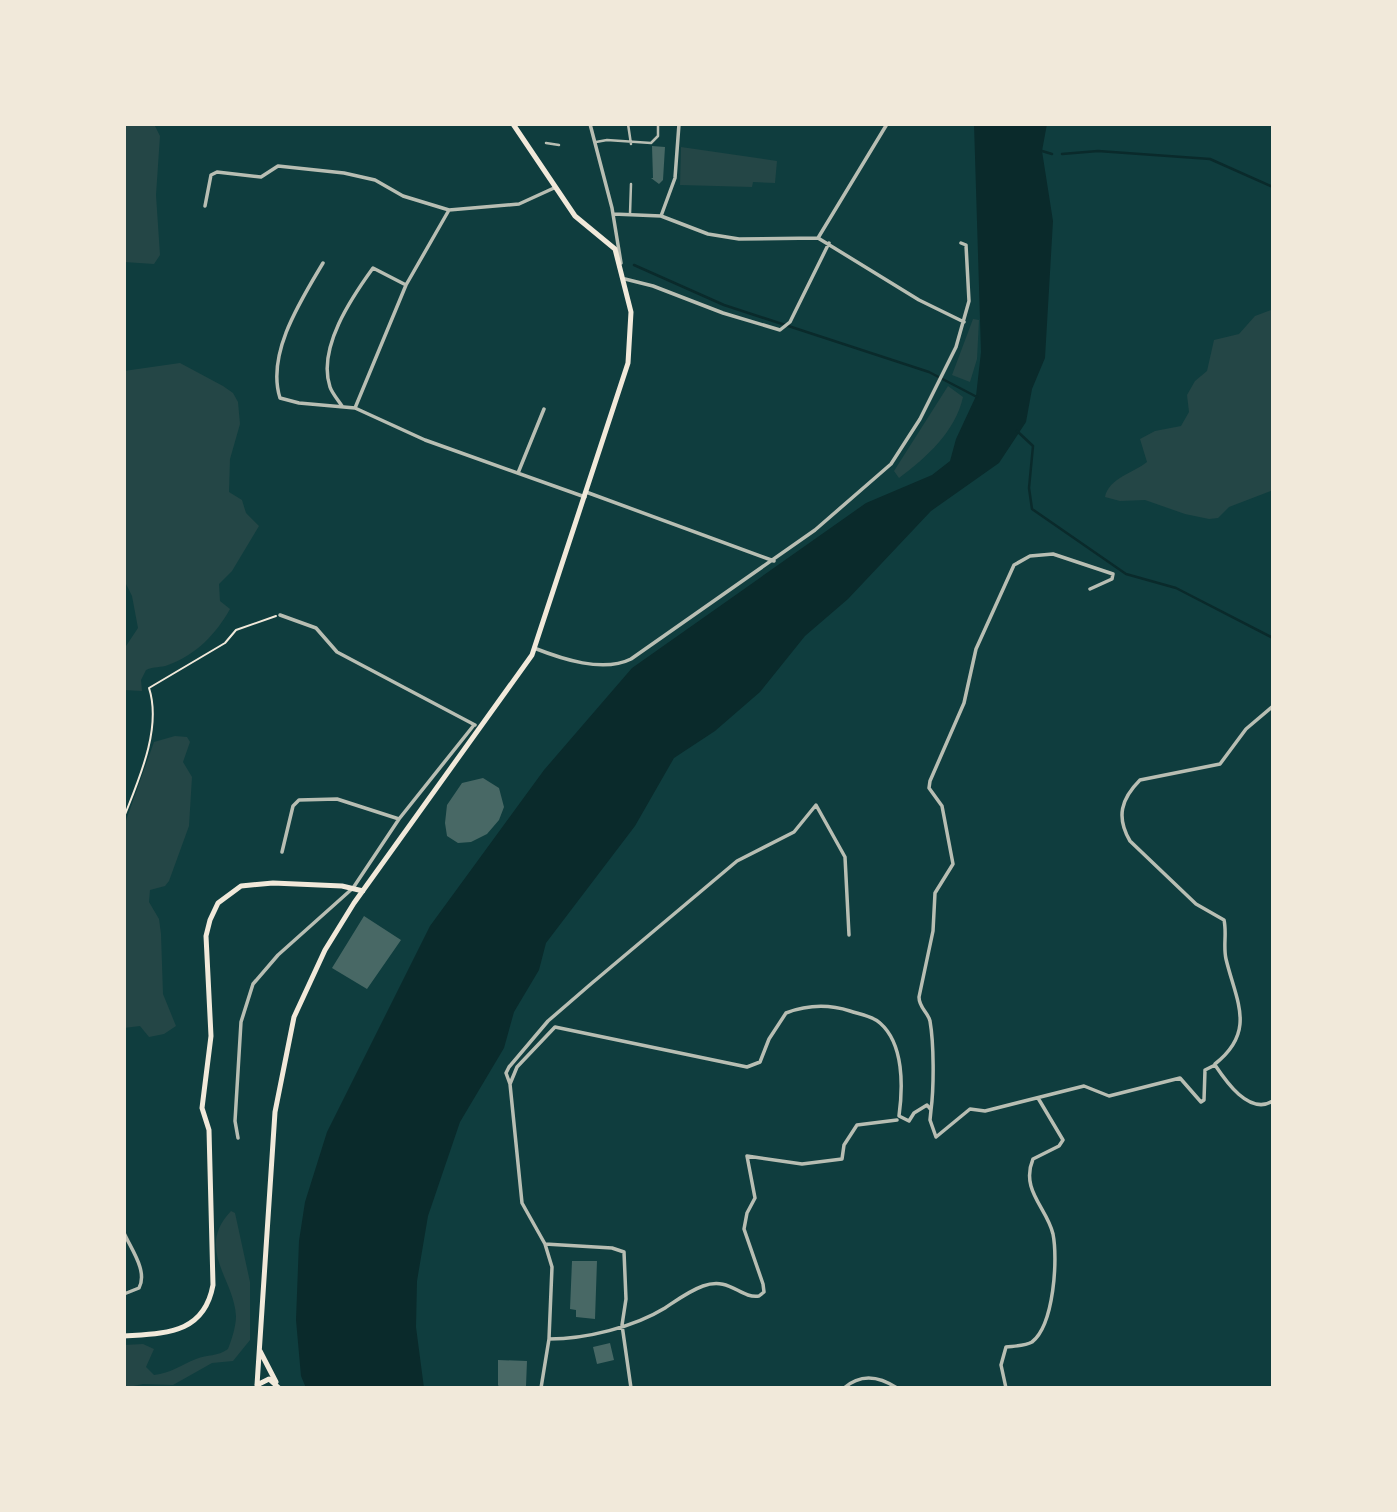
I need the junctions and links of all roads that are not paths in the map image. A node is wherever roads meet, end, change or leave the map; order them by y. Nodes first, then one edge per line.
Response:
1 (513, 124) edge
2 (590, 124) edge
3 (628, 124) edge
4 (658, 124) edge
5 (679, 124) edge
6 (887, 124) edge
7 (595, 142) junction
8 (546, 143) dead end
9 (631, 143) junction
10 (559, 145) dead end
11 (631, 184) dead end
12 (554, 188) junction
13 (205, 206) dead end
14 (449, 210) junction
15 (613, 214) junction
16 (630, 214) junction
17 (661, 216) junction
18 (818, 238) junction
19 (829, 243) junction
20 (961, 243) dead end
21 (617, 248) junction
22 (323, 263) dead end
23 (625, 279) junction
24 (406, 285) junction
25 (964, 322) junction
26 (341, 405) junction
27 (355, 408) junction
28 (544, 409) dead end
29 (518, 473) junction
30 (585, 495) junction
31 (774, 561) junction
32 (1090, 589) dead end
33 (279, 615) road end
34 (534, 648) junction
35 (1273, 706) edge
36 (477, 727) junction
37 (444, 765) junction
38 (444, 777) junction
39 (399, 819) junction
40 (282, 852) dead end
41 (353, 888) junction
42 (363, 891) junction
43 (849, 935) dead end
44 (1215, 1065) junction
45 (510, 1084) junction
46 (1038, 1098) junction
47 (1273, 1101) edge
48 (931, 1110) junction
49 (897, 1120) dead end
50 (238, 1138) dead end
51 (124, 1233) edge
52 (545, 1244) junction
53 (124, 1294) edge
54 (622, 1325) junction
55 (124, 1336) edge
56 (549, 1339) junction
57 (259, 1348) junction
58 (278, 1385) edge
59 (256, 1386) edge
60 (541, 1388) edge
61 (631, 1388) edge
62 (844, 1388) edge
63 (897, 1388) edge
64 (1006, 1388) edge

1 - 12 main road
2 - 7 street
3 - 9 street
4 - 9 street
5 - 17 street
6 - 18 street
7 - 9 street
7 - 15 street
8 - 10 street
11 - 16 street
12 - 14 street
12 - 21 main road
13 - 14 street
14 - 24 street
15 - 16 street
15 - 21 street
16 - 17 street
17 - 18 street
18 - 19 street
19 - 23 street
19 - 25 street
20 - 25 street
21 - 23 main road
22 - 26 street
23 - 30 main road
24 - 26 street
24 - 27 street
25 - 31 street
26 - 27 street
27 - 29 street
28 - 29 street
29 - 30 street
30 - 31 street
30 - 34 main road
31 - 34 street
32 - 48 street
33 - 36 street
34 - 36 main road
35 - 44 street
36 - 37 street
36 - 38 main road
37 - 38 street
37 - 39 street
38 - 42 main road
39 - 40 street
39 - 41 street
41 - 42 main road
41 - 50 street
41 - 55 main road
42 - 57 main road
43 - 45 street
44 - 46 street
44 - 47 street
45 - 48 street
45 - 52 street
46 - 48 street
46 - 64 street
49 - 54 street
51 - 53 street
52 - 54 street
52 - 56 street
54 - 56 street
54 - 61 street
56 - 60 street
57 - 58 main road
57 - 59 main road
58 - 59 main road
62 - 63 street

